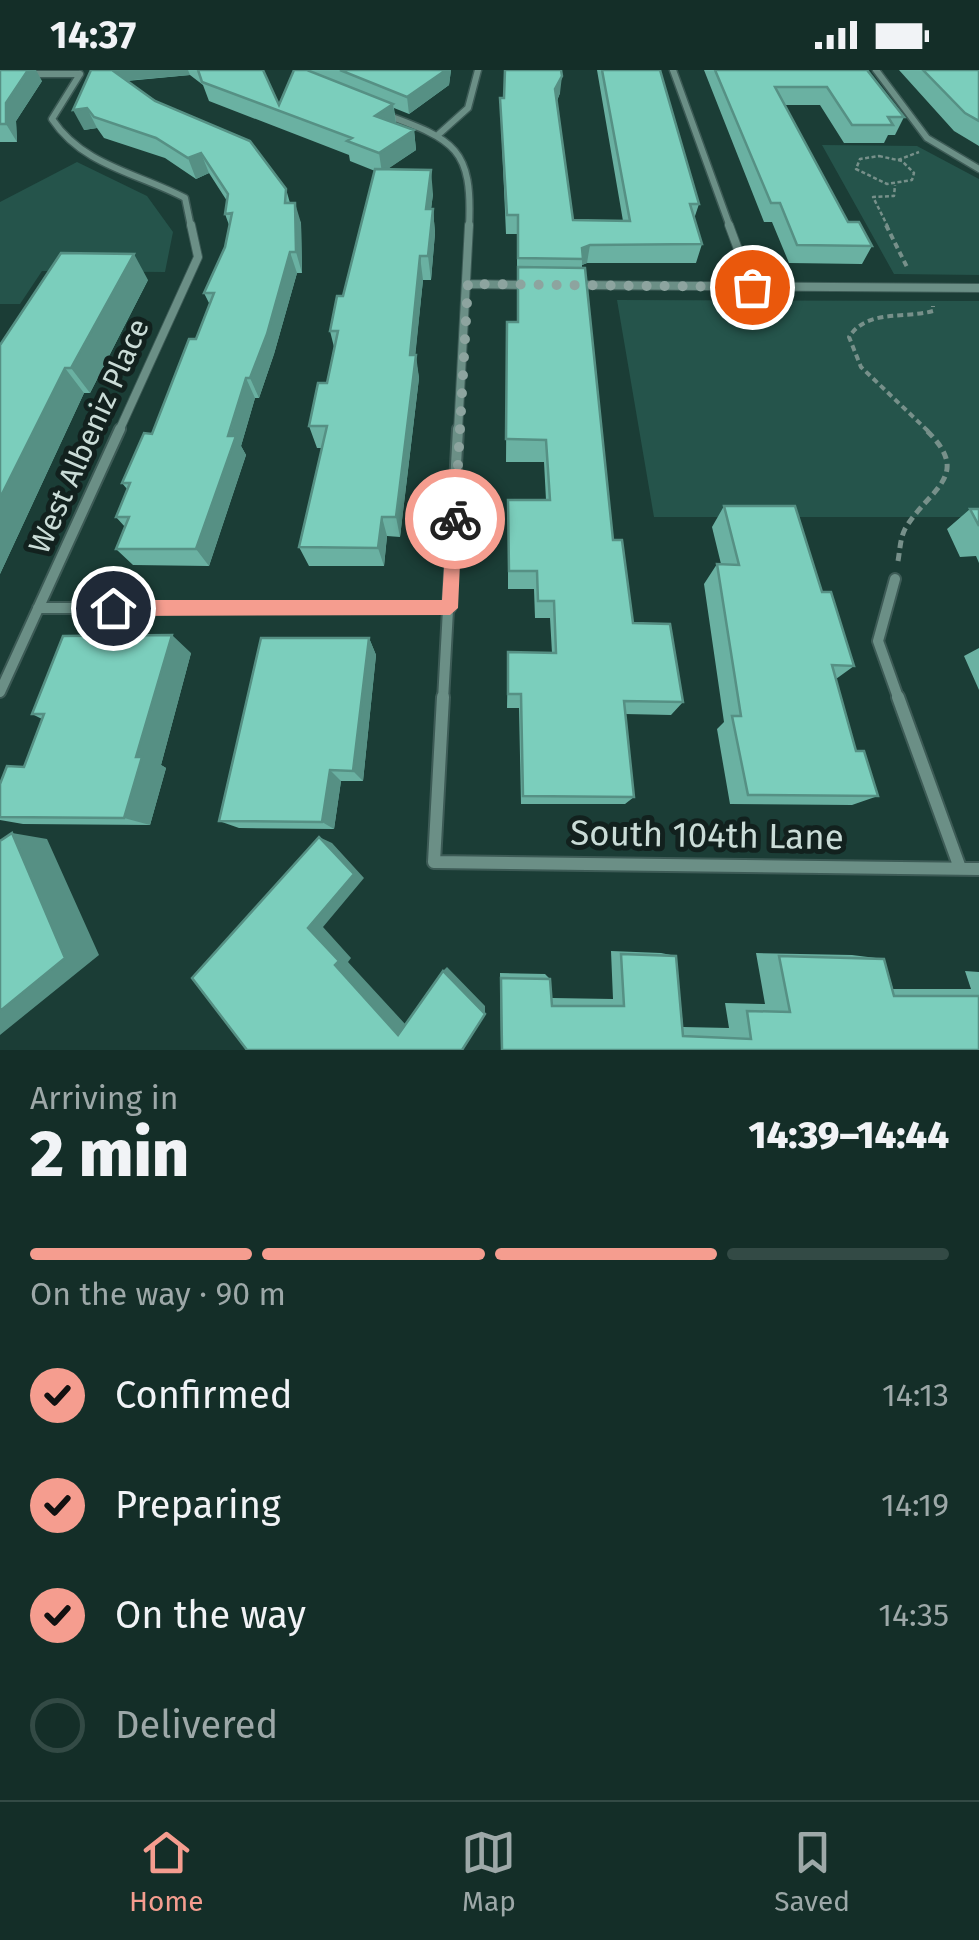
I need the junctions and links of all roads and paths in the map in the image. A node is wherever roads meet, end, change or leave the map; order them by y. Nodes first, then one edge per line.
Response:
1 (478, 70) edge
2 (673, 70) edge
3 (876, 70) edge
4 (0, 74) edge
5 (366, 107) edge
6 (439, 134) junction
7 (979, 169) edge
8 (894, 185) junction
9 (468, 284) junction
10 (544, 285) edge
11 (562, 285) edge
12 (752, 287) junction
13 (924, 288) junction
14 (979, 288) edge
15 (895, 579) joint
16 (38, 608) junction
17 (450, 608) junction
18 (0, 692) edge
19 (960, 868) junction
20 (979, 868) edge

1 - 6 street
2 - 12 street
3 - 7 street
4 - 16 street, West Albeniz Place
5 - 6 street
6 - 9 street
8 - 8 path
8 - 13 path
9 - 10 street
9 - 17 street
11 - 12 street
12 - 13 street
13 - 14 street
13 - 15 path
15 - 19 street
16 - 17 street
16 - 18 street, West Albeniz Place
17 - 19 street, South 104th Lane
19 - 20 street, South 104th Lane

